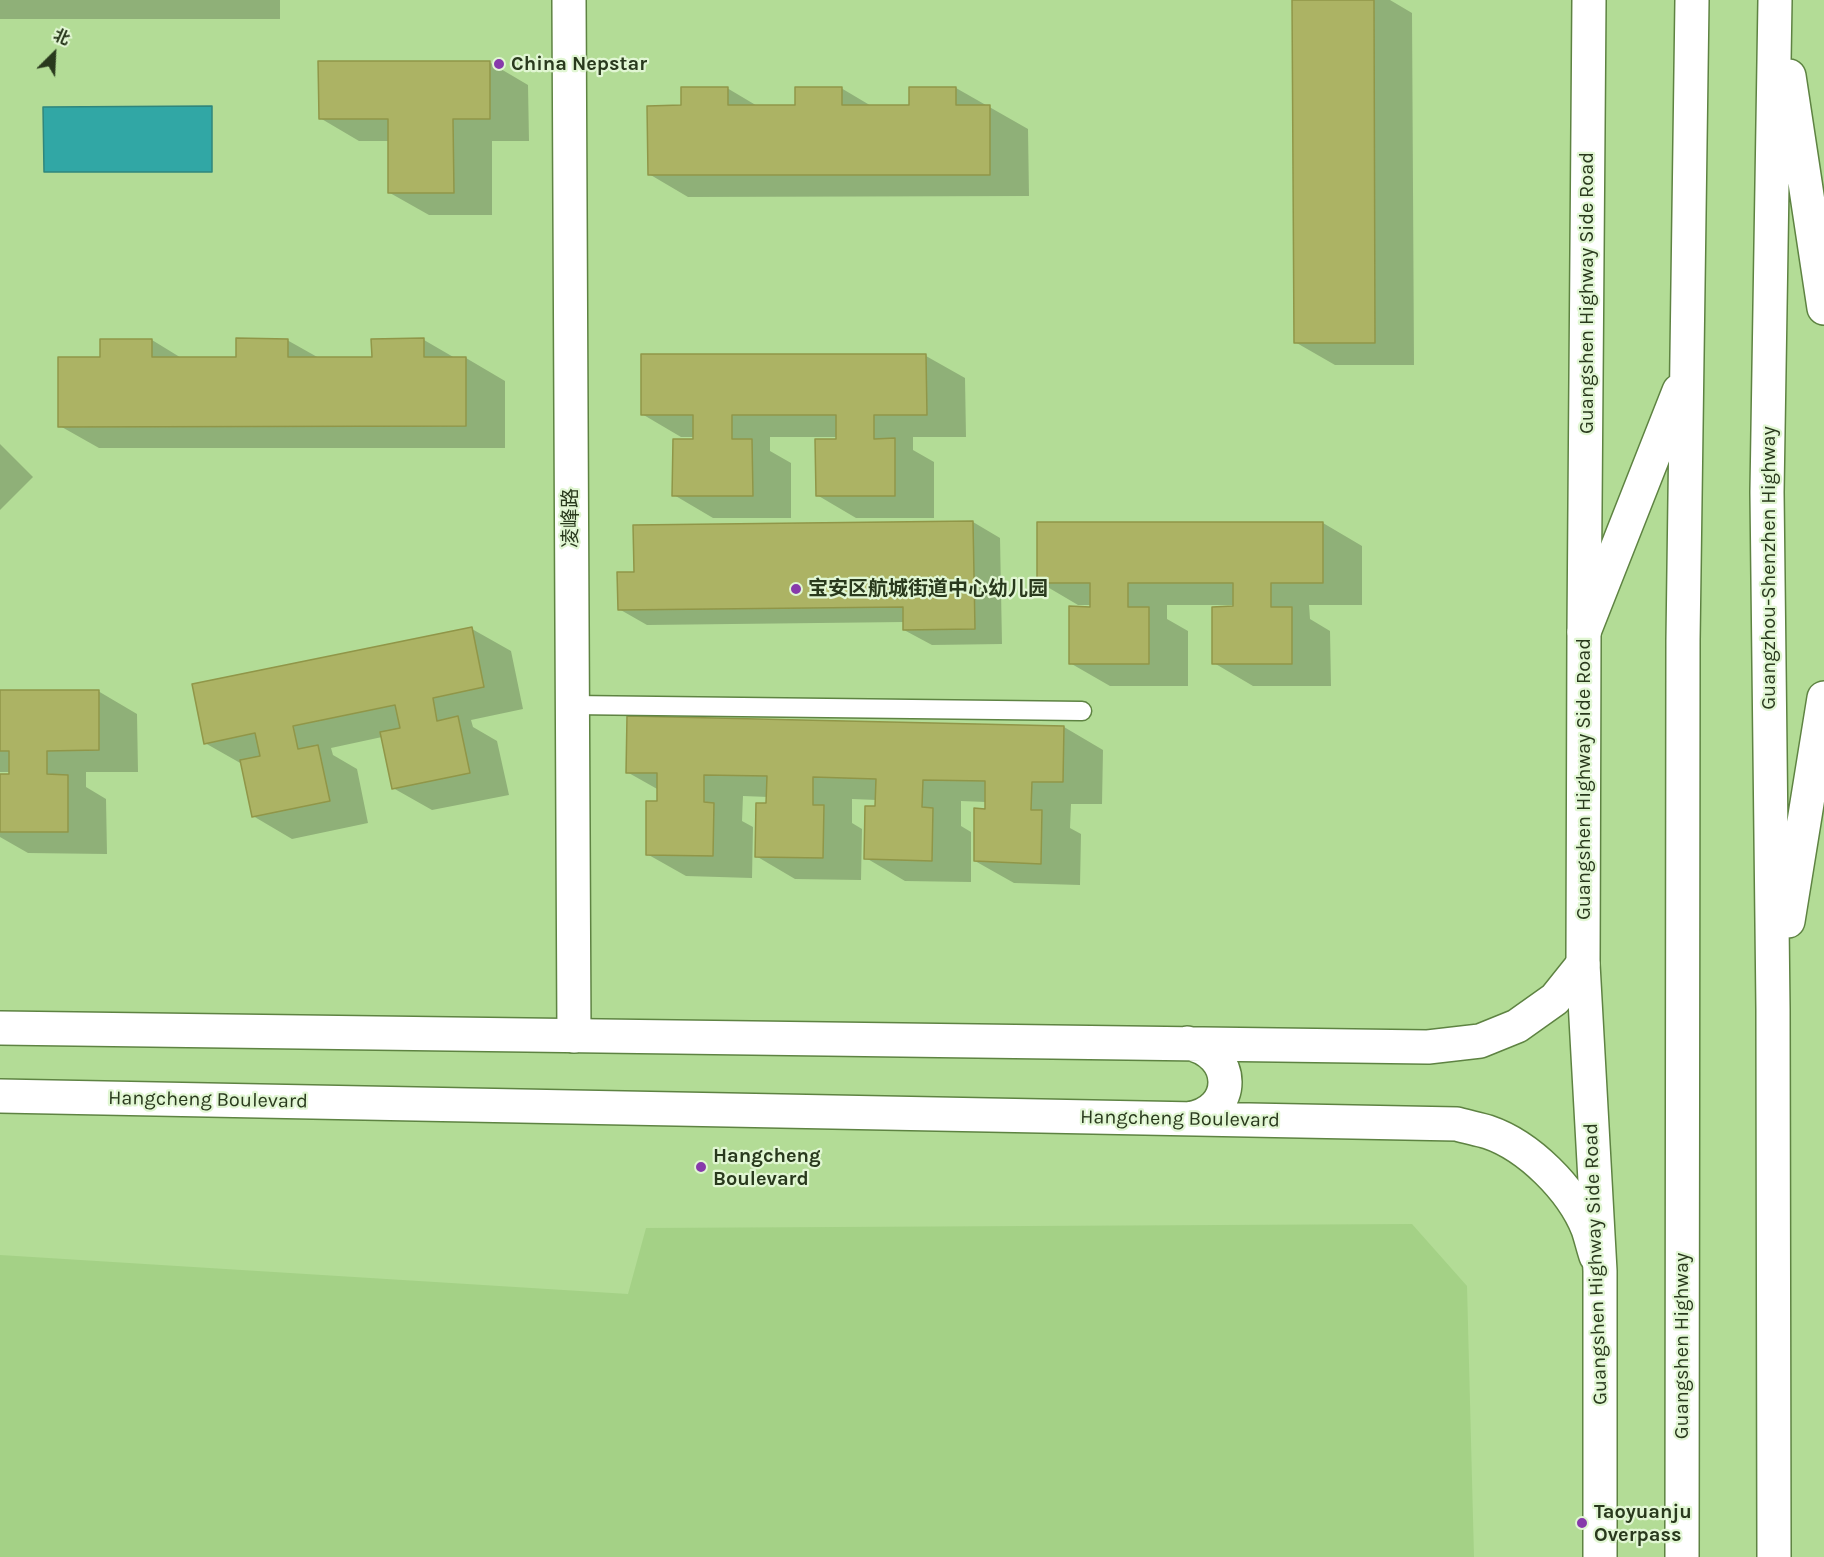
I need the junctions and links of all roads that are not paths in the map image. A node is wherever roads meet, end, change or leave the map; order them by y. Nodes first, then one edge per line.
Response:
1 (568, 0) edge
2 (1589, 0) edge
3 (1692, 0) edge
4 (1777, 0) edge
5 (1824, 308) edge
6 (1687, 373) junction
7 (1584, 632) junction
8 (1824, 698) edge
9 (572, 705) junction
10 (1082, 711) dead end
11 (1583, 964) junction
12 (1773, 1009) junction
13 (0, 1028) edge
14 (574, 1036) junction
15 (1187, 1044) junction
16 (0, 1096) edge
17 (1188, 1119) junction
18 (1600, 1271) junction
19 (1600, 1557) edge
20 (1682, 1557) edge
21 (1774, 1557) edge

1 - 9 main road, 凌峰路
2 - 7 main road, Guangshen Highway Side Road
3 - 6 main road
4 - 5 main road
4 - 12 main road, Guangzhou-Shenzhen Highway
6 - 7 main road
6 - 20 main road
7 - 11 main road, Guangshen Highway Side Road
8 - 12 main road
9 - 10 lane
9 - 14 main road, 凌峰路
11 - 15 main road
11 - 18 main road, Guangshen Highway Side Road
12 - 21 main road, Guangzhou-Shenzhen Highway
13 - 14 main road
14 - 15 main road
15 - 17 main road
16 - 17 main road, Hangcheng Boulevard
17 - 18 main road, Hangcheng Boulevard
18 - 19 main road, Guangshen Highway Side Road

